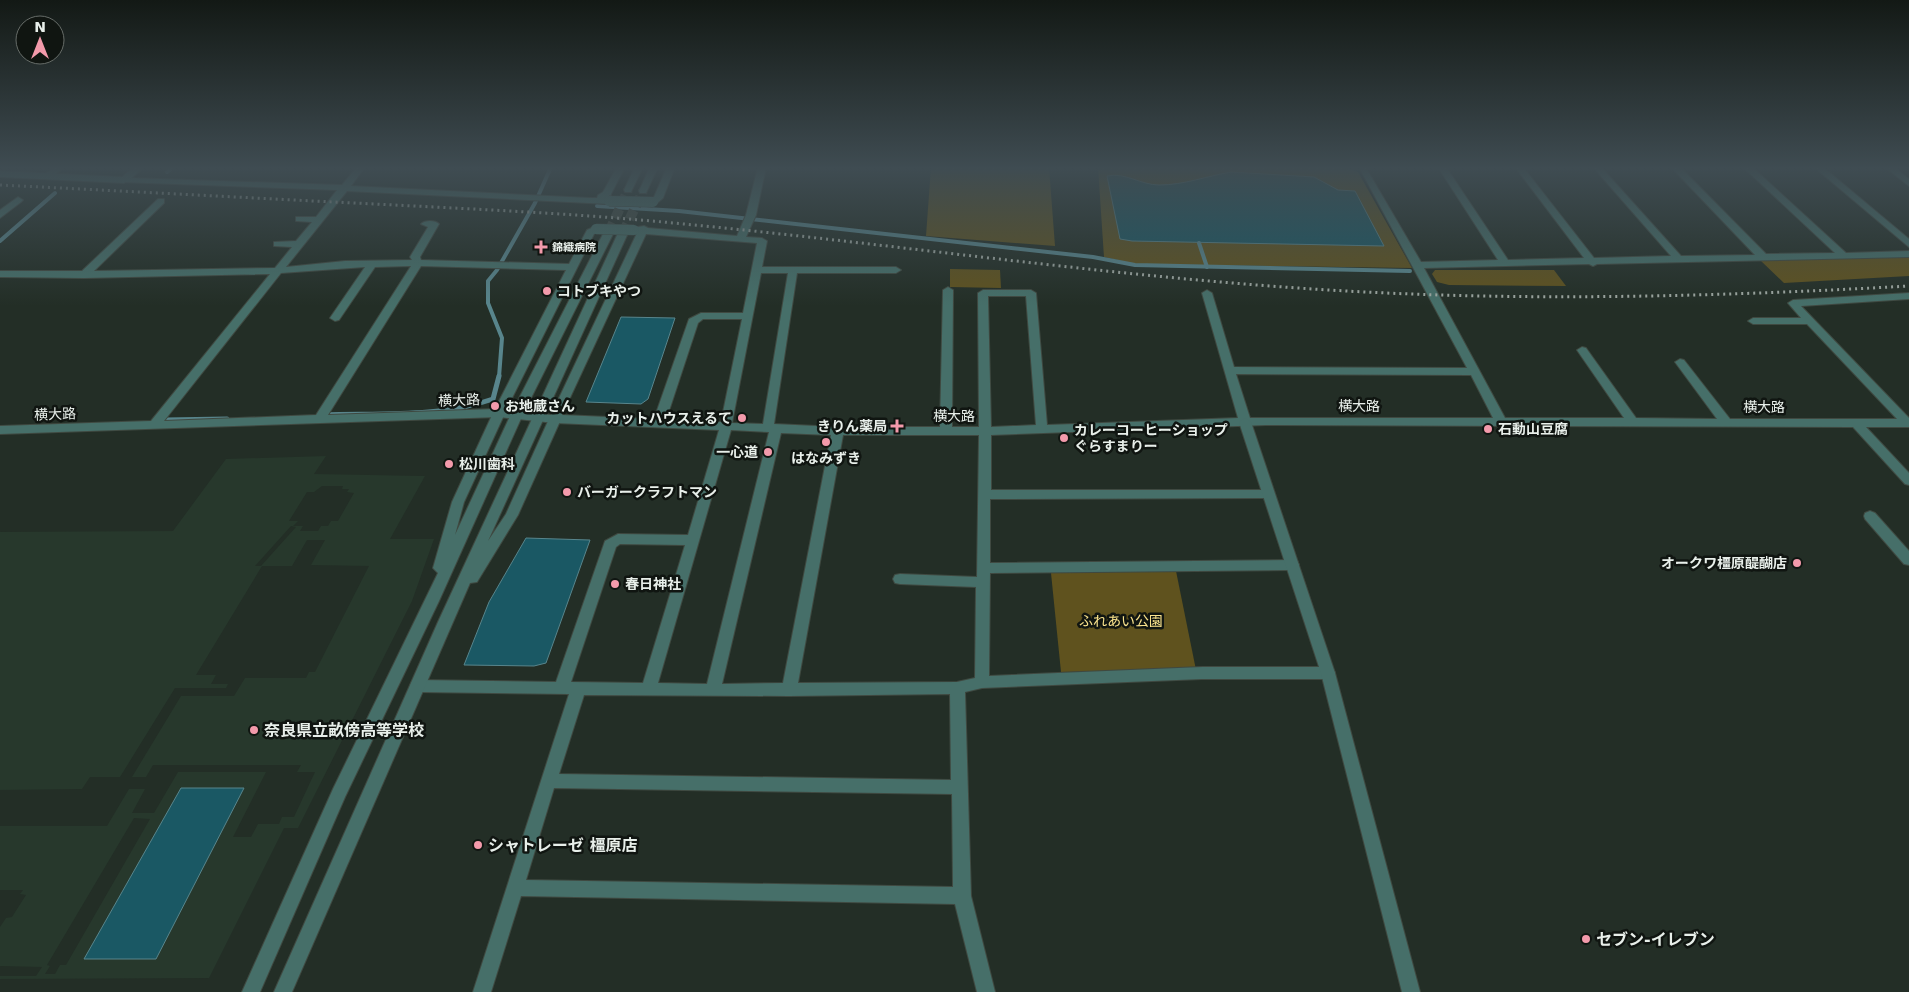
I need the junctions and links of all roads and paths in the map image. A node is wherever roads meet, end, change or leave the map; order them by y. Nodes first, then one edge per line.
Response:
1 (148, 213) edge
2 (323, 213) edge
3 (751, 213) edge
4 (1389, 213) edge
5 (1472, 213) edge
6 (1555, 213) edge
7 (1638, 213) edge
8 (1720, 213) edge
9 (1797, 213) edge
10 (1873, 213) edge
11 (299, 220) dead end
12 (318, 220) junction
13 (426, 224) dead end
14 (639, 229) junction
15 (609, 231) junction
16 (741, 238) junction
17 (277, 244) dead end
18 (299, 244) junction
19 (1909, 244) edge
20 (1909, 254) edge
21 (1844, 256) junction
22 (1764, 258) junction
23 (1679, 260) junction
24 (418, 263) junction
25 (1505, 263) junction
26 (1593, 263) junction
27 (372, 264) junction
28 (1418, 265) junction
29 (572, 267) junction
30 (757, 270) junction
31 (794, 270) junction
32 (896, 270) dead end
33 (277, 271) junction
34 (0, 274) edge
35 (84, 275) junction
36 (948, 290) dead end
37 (1207, 294) dead end
38 (1909, 296) edge
39 (748, 316) junction
40 (335, 318) dead end
41 (1753, 321) dead end
42 (1810, 321) junction
43 (1582, 350) dead end
44 (1680, 362) dead end
45 (1230, 370) junction
46 (1475, 372) junction
47 (499, 413) junction
48 (517, 414) junction
49 (539, 417) junction
50 (555, 419) junction
51 (319, 420) junction
52 (1500, 420) junction
53 (1245, 422) junction
54 (1726, 422) junction
55 (1633, 423) junction
56 (1856, 423) junction
57 (1908, 423) edge
58 (659, 424) junction
59 (153, 426) junction
60 (726, 426) junction
61 (772, 428) junction
62 (0, 430) edge
63 (1042, 430) junction
64 (838, 431) junction
65 (946, 431) junction
66 (985, 431) junction
67 (1909, 481) edge
68 (1267, 494) junction
69 (984, 495) junction
70 (1870, 516) dead end
71 (693, 540) junction
72 (1909, 560) edge
73 (1292, 565) junction
74 (983, 568) junction
75 (900, 579) dead end
76 (983, 582) junction
77 (432, 602) junction
78 (445, 622) junction
79 (1328, 673) junction
80 (982, 682) junction
81 (417, 686) junction
82 (570, 688) junction
83 (957, 688) junction
84 (649, 689) junction
85 (713, 690) junction
86 (788, 690) junction
87 (549, 781) junction
88 (959, 787) junction
89 (515, 888) junction
90 (962, 896) junction
91 (251, 992) edge
92 (283, 992) edge
93 (482, 992) edge
94 (986, 992) edge
95 (1411, 992) edge

1 - 35 street
2 - 12 street
3 - 16 street
4 - 28 street
5 - 25 street
6 - 26 street
7 - 23 street
8 - 22 street
9 - 21 street
10 - 19 street
11 - 12 street
12 - 18 street
13 - 24 street
14 - 15 street, bridge
14 - 16 street
14 - 50 street
15 - 29 street
15 - 48 street
15 - 49 street
16 - 30 street
17 - 18 street
18 - 33 street
20 - 21 street
21 - 22 street
22 - 23 street
23 - 26 street
24 - 27 street
24 - 29 street
24 - 51 street
25 - 26 street
25 - 28 street
27 - 33 street
27 - 40 street
28 - 46 street
29 - 47 street
30 - 31 street
30 - 39 street
31 - 32 street
31 - 61 street
33 - 35 street
33 - 59 street
34 - 35 street
36 - 65 street
37 - 45 street
38 - 42 street
39 - 58 street
39 - 60 street
41 - 42 street
42 - 57 street
43 - 55 street
44 - 54 street
45 - 46 street
45 - 53 street
46 - 52 street
47 - 48 street, 横大路
47 - 51 street, 横大路
47 - 77 street
48 - 49 street, 横大路
48 - 77 street
49 - 50 street, 横大路
49 - 78 street
50 - 58 street, 横大路
50 - 78 street
51 - 59 street, 横大路
52 - 53 street, 横大路
52 - 55 street, 横大路
53 - 63 street, 横大路
53 - 68 street
54 - 55 street, 横大路
54 - 56 street, 横大路
56 - 57 street, 横大路
56 - 67 street
58 - 60 street, 横大路
59 - 62 street, 横大路
60 - 61 street, 横大路
60 - 71 street
61 - 64 street, 横大路
61 - 85 street
63 - 66 street, 横大路
63 - 66 street
64 - 65 street, 横大路
64 - 86 street
65 - 66 street, 横大路
66 - 69 street
68 - 69 street
68 - 73 street
69 - 74 street
70 - 72 street
71 - 82 street
71 - 84 street
73 - 74 street
73 - 79 street
74 - 76 street
75 - 76 street
76 - 80 street
77 - 91 street
78 - 81 street
79 - 80 street
79 - 95 street
80 - 83 street
81 - 82 street
81 - 92 street
82 - 84 street
82 - 87 street
83 - 86 street
83 - 88 street
84 - 85 street
85 - 86 street
87 - 88 street
87 - 89 street
88 - 90 street
89 - 90 street
89 - 93 street
90 - 94 street

